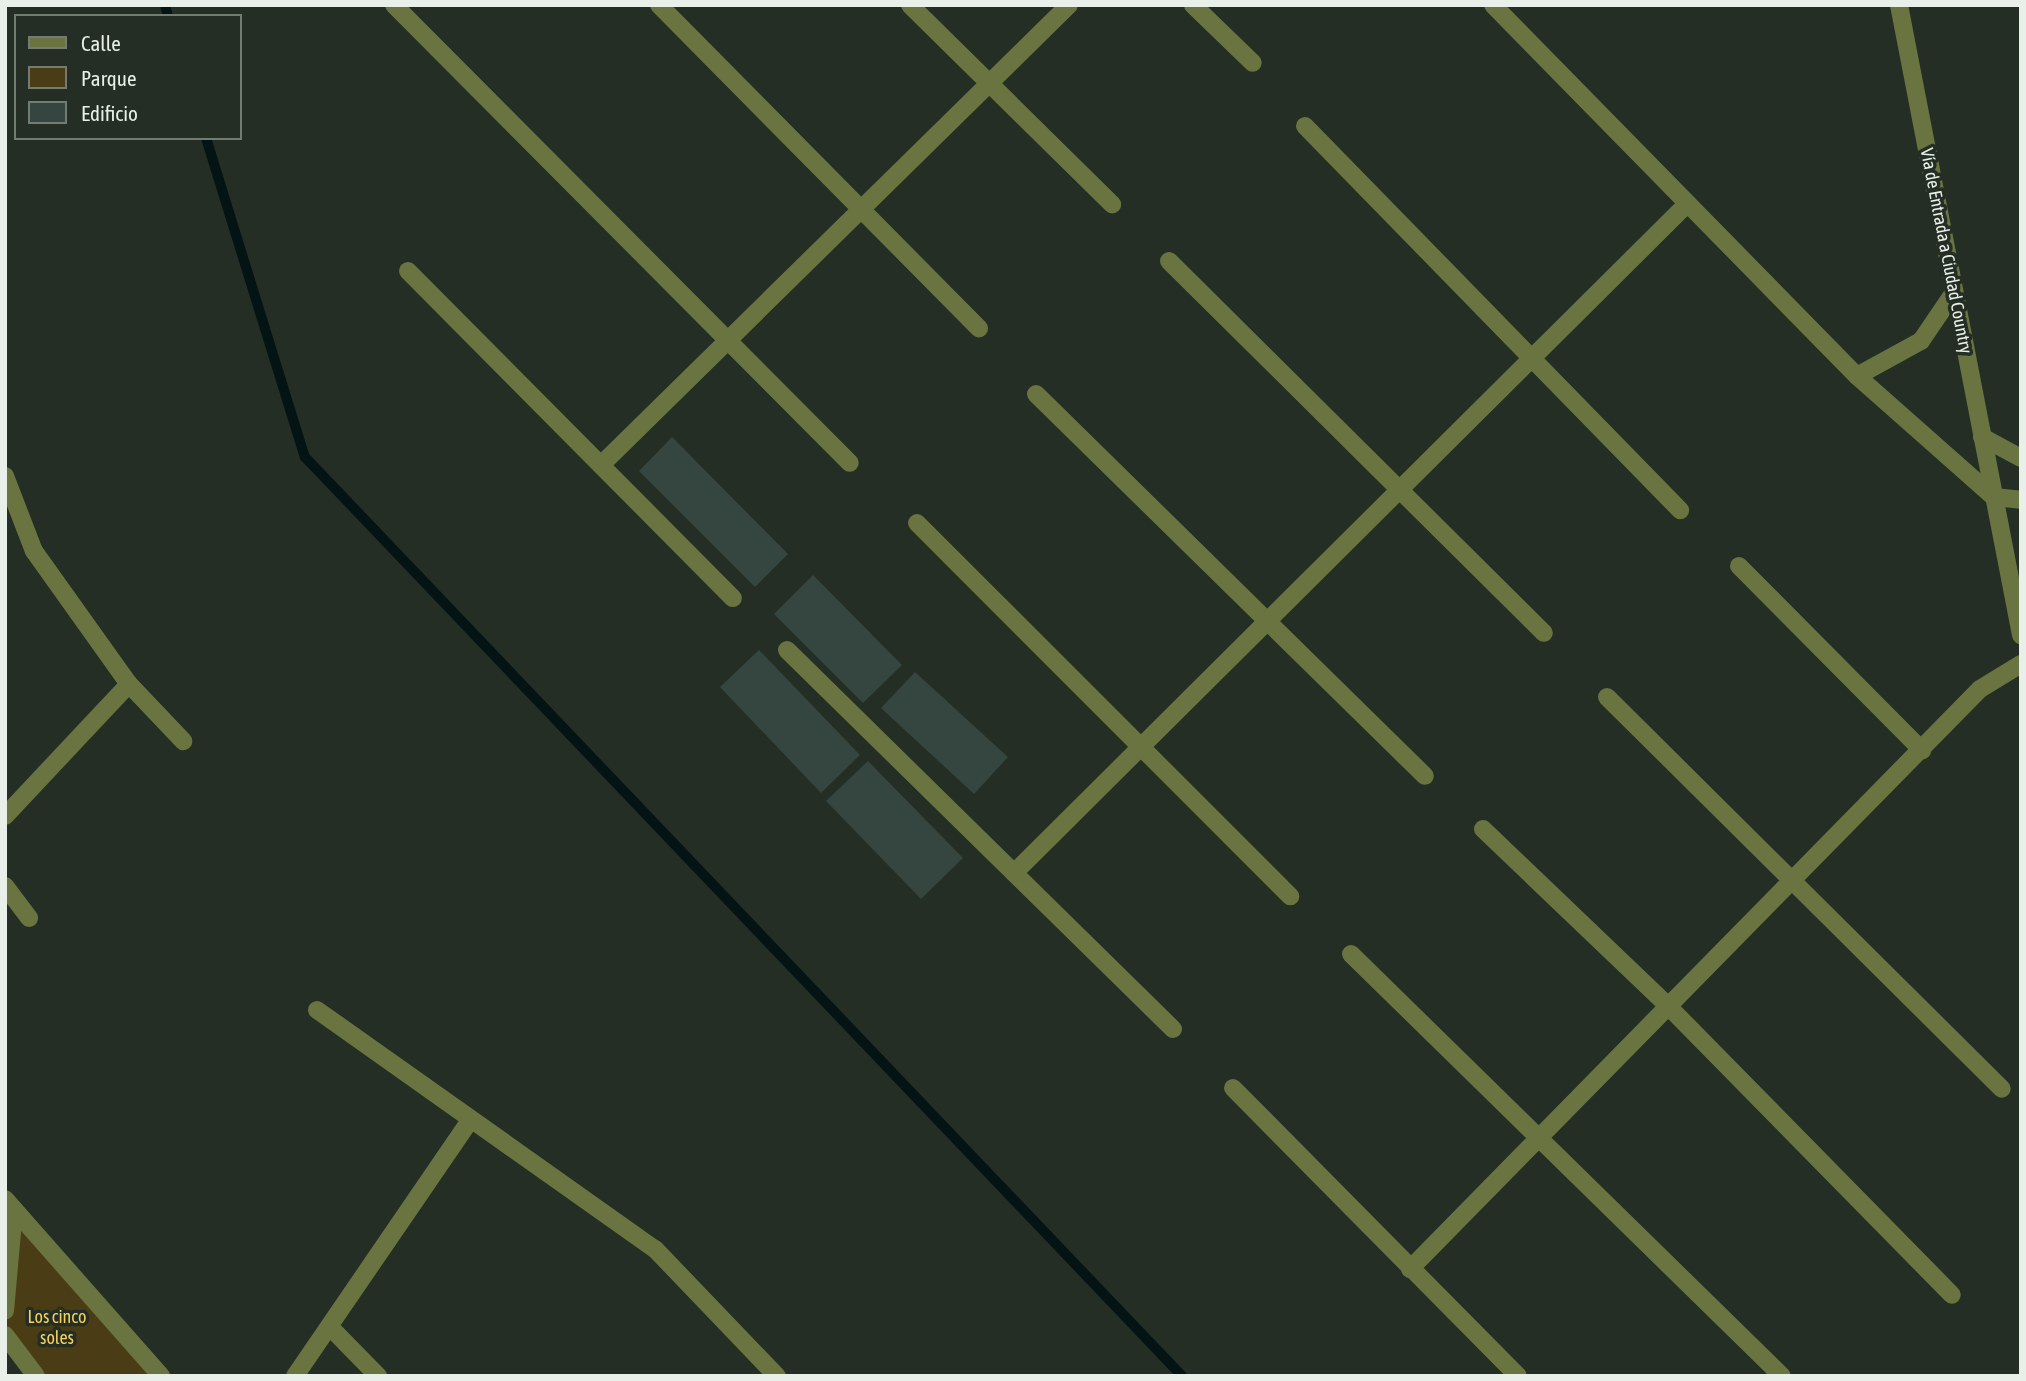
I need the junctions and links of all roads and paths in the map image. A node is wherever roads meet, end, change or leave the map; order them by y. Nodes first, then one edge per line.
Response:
1 (394, 5) edge
2 (659, 5) edge
3 (910, 5) edge
4 (1069, 5) edge
5 (1193, 5) edge
6 (1493, 5) edge
7 (1899, 5) edge
8 (1253, 64) dead end
9 (990, 84) junction
10 (1305, 126) dead end
11 (1112, 204) dead end
12 (1686, 205) junction
13 (861, 209) junction
14 (1169, 261) dead end
15 (408, 271) dead end
16 (1953, 294) junction
17 (979, 328) dead end
18 (728, 340) junction
19 (1531, 358) junction
20 (1857, 376) junction
21 (1036, 394) dead end
22 (1982, 437) junction
23 (2021, 458) edge
24 (850, 463) dead end
25 (601, 466) junction
26 (5, 476) edge
27 (1399, 490) junction
28 (1994, 497) junction
29 (2021, 500) edge
30 (1680, 510) dead end
31 (917, 523) dead end
32 (1739, 566) dead end
33 (733, 598) dead end
34 (1267, 621) junction
35 (1544, 633) dead end
36 (2021, 635) edge
37 (787, 650) dead end
38 (2021, 664) edge
39 (128, 684) junction
40 (1607, 697) dead end
41 (183, 741) dead end
42 (1141, 746) junction
43 (1922, 750) junction
44 (1425, 776) dead end
45 (5, 816) edge
46 (1483, 829) dead end
47 (1014, 873) junction
48 (1795, 881) junction
49 (5, 886) edge
50 (1290, 895) dead end
51 (29, 918) dead end
52 (1351, 954) dead end
53 (1670, 1008) junction
54 (317, 1010) dead end
55 (1173, 1029) dead end
56 (1233, 1088) dead end
57 (2002, 1090) dead end
58 (471, 1119) junction
59 (1540, 1142) junction
60 (8, 1207) edge
61 (1410, 1269) junction
62 (1952, 1295) dead end
63 (5, 1311) edge
64 (330, 1327) junction
65 (5, 1335) edge
66 (36, 1376) edge
67 (161, 1376) edge
68 (295, 1376) edge
69 (378, 1376) edge
70 (777, 1376) edge
71 (1518, 1376) edge
72 (1782, 1376) edge

1 - 18 street
2 - 13 street
3 - 9 street
4 - 9 street
5 - 8 street
6 - 12 street
7 - 16 street, Vía de Entrada a Ciudad Country
9 - 11 street
9 - 13 street
10 - 19 street
12 - 19 street
12 - 20 street
13 - 17 street
13 - 18 street
14 - 27 street
15 - 25 street
16 - 20 street
16 - 22 street, Vía de Entrada a Ciudad Country
18 - 24 street
18 - 25 street
19 - 27 street
19 - 30 street
20 - 28 street
21 - 34 street
22 - 23 street
22 - 28 street, Vía de Entrada a Ciudad Country
25 - 33 street
26 - 39 street
27 - 34 street
27 - 35 street
28 - 29 street
28 - 36 street, Vía de Entrada a Ciudad Country
31 - 42 street
32 - 43 street
34 - 42 street
34 - 44 street
37 - 47 street
38 - 43 street
39 - 41 street
39 - 45 street
40 - 48 street
42 - 47 street
42 - 50 street
43 - 48 street
46 - 53 street
47 - 55 street
48 - 53 street
48 - 57 street
49 - 51 street
52 - 59 street
53 - 59 street
53 - 62 street
54 - 58 street
56 - 61 street
58 - 64 street
58 - 70 street
59 - 61 street
59 - 72 street
60 - 63 street
60 - 67 street
61 - 71 street
64 - 68 street
64 - 69 street
65 - 66 street

